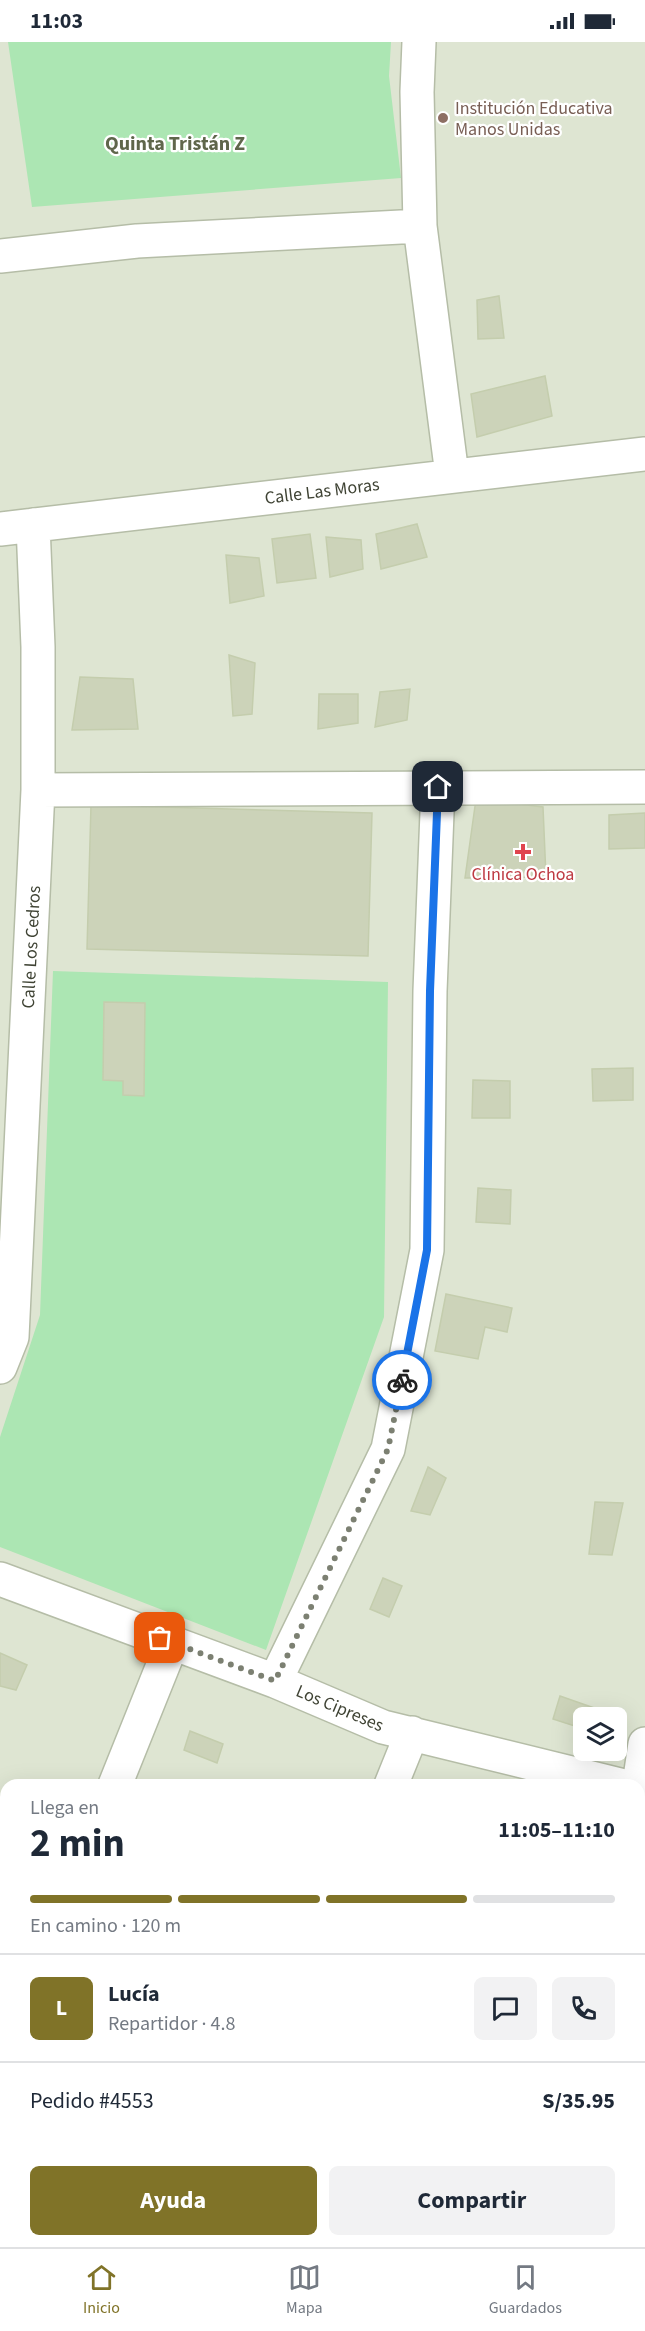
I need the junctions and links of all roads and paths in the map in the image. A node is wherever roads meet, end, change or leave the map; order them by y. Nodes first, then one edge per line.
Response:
1 (419, 42) edge
2 (420, 226) junction
3 (0, 256) edge
4 (645, 454) edge
5 (452, 475) junction
6 (33, 525) junction
7 (0, 529) edge
8 (438, 787) junction
9 (645, 787) edge
10 (38, 790) junction
11 (0, 1367) edge
12 (0, 1579) edge
13 (172, 1643) junction
14 (275, 1681) junction
15 (412, 1733) junction
16 (645, 1744) edge
17 (116, 1779) edge
18 (393, 1779) edge
19 (596, 1779) edge
20 (640, 1779) edge

1 - 2 street
2 - 3 street
2 - 5 street
4 - 5 street, Calle Las Moras
5 - 6 street, Calle Las Moras
6 - 7 street, Calle Las Moras
6 - 10 street, Calle Los Cedros
8 - 9 street
8 - 10 street
8 - 14 street
10 - 11 street, Calle Los Cedros
12 - 13 street, Los Cipreses
13 - 14 street, Los Cipreses
13 - 17 street
14 - 15 street, Los Cipreses
15 - 18 street
15 - 19 street, Los Cipreses
16 - 20 street

